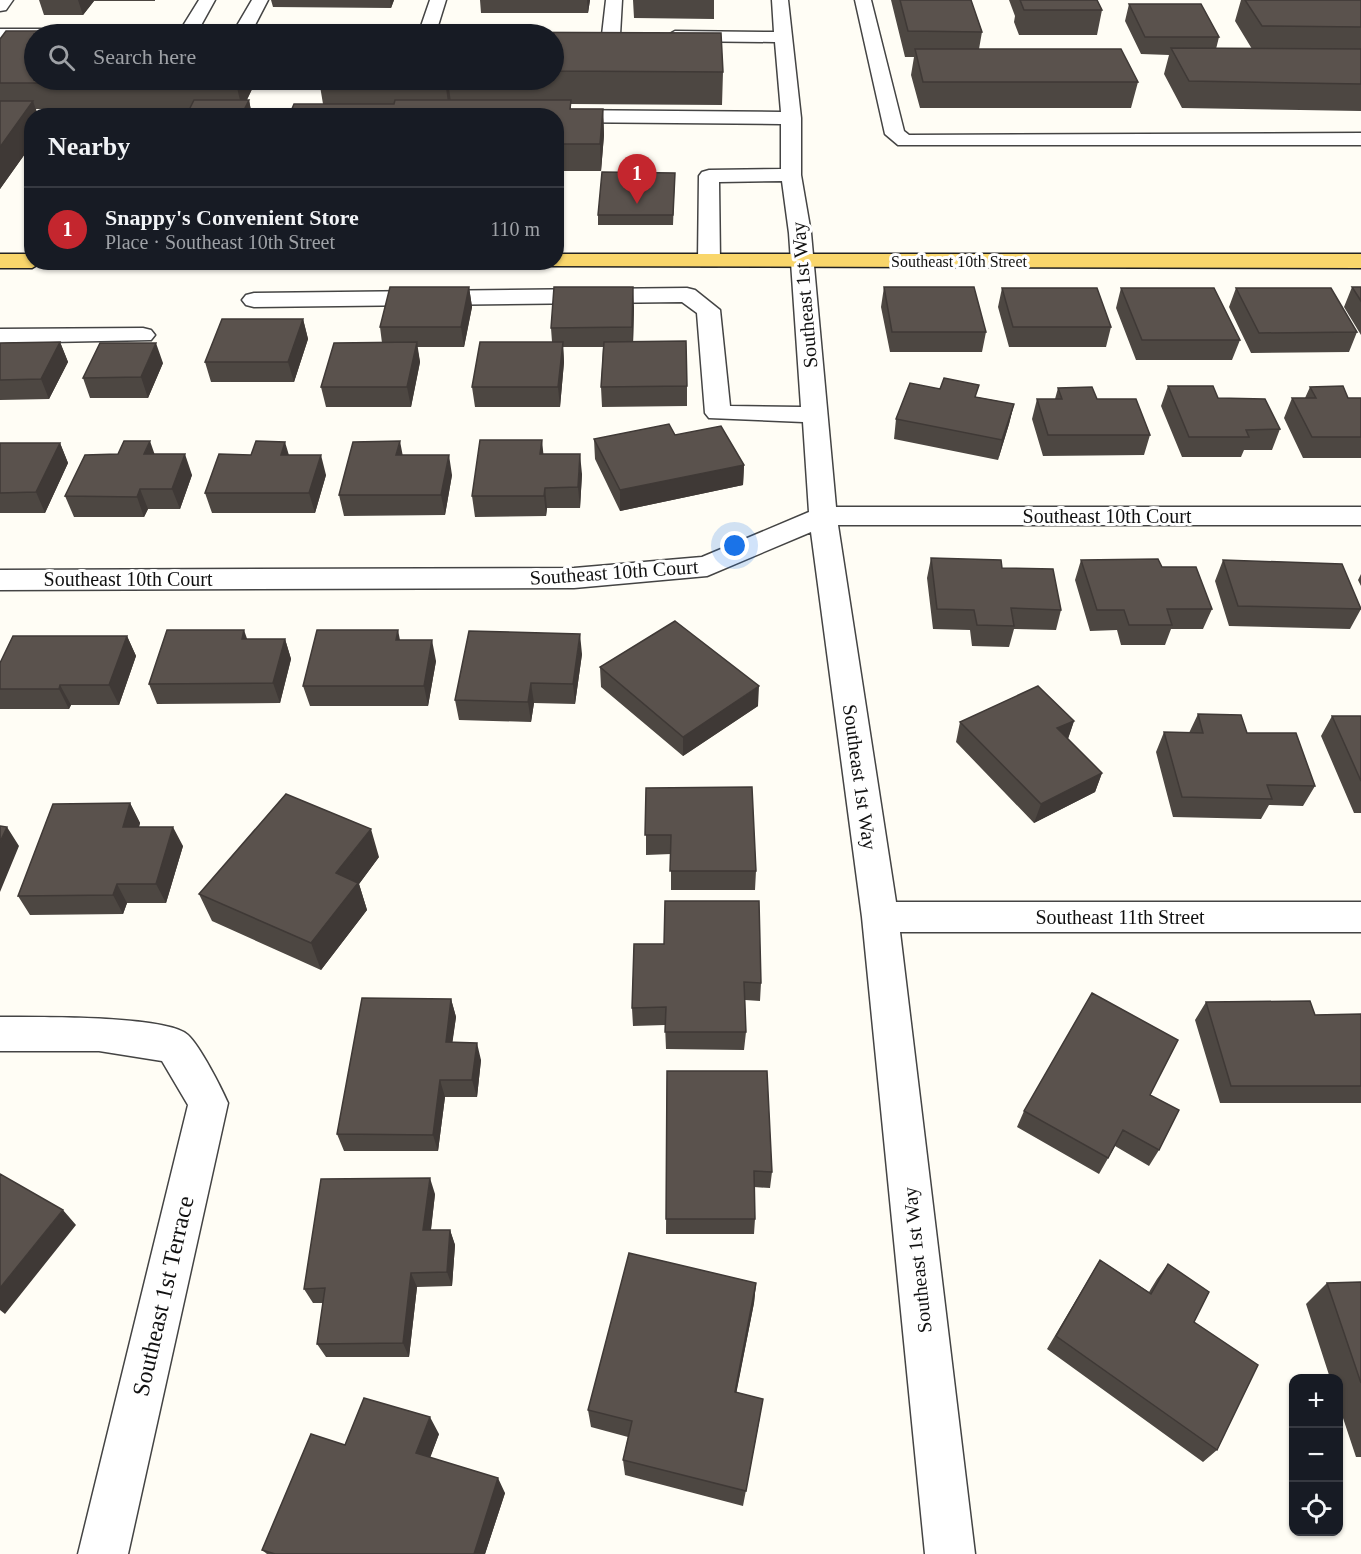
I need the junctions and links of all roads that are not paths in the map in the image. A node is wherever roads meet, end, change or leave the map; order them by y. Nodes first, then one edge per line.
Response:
1 (5, 0) edge
2 (207, 0) edge
3 (260, 0) edge
4 (438, 0) edge
5 (614, 0) edge
6 (780, 0) edge
7 (863, 0) edge
8 (0, 6) edge
9 (193, 24) edge
10 (247, 24) edge
11 (430, 24) edge
12 (0, 34) edge
13 (24, 34) edge
14 (588, 35) edge
15 (611, 35) junction
16 (634, 35) edge
17 (657, 36) edge
18 (782, 36) junction
19 (564, 116) edge
20 (790, 118) junction
21 (1361, 139) edge
22 (791, 175) junction
23 (0, 261) edge
24 (24, 261) edge
25 (564, 261) edge
26 (709, 261) junction
27 (802, 261) junction
28 (1361, 261) edge
29 (254, 300) dead end
30 (143, 335) dead end
31 (0, 336) edge
32 (815, 415) junction
33 (823, 516) junction
34 (1361, 516) edge
35 (0, 580) edge
36 (880, 917) junction
37 (1361, 917) edge
38 (0, 1034) edge
39 (103, 1554) edge
40 (950, 1554) edge

1 - 8 street
2 - 9 street
3 - 10 street
4 - 11 street
5 - 15 street
6 - 18 street, Southeast 1st Way
7 - 21 street
12 - 13 street
14 - 15 street
15 - 16 street
17 - 18 street
18 - 20 street, Southeast 1st Way
19 - 20 street
20 - 22 street, Southeast 1st Way
22 - 26 street
22 - 27 street, Southeast 1st Way
23 - 24 main road
25 - 26 main road, Southeast 10th Street
26 - 27 main road, Southeast 10th Street
27 - 28 main road, Southeast 10th Street
27 - 32 street, Southeast 1st Way
29 - 32 street
30 - 31 street
32 - 33 street, Southeast 1st Way
33 - 34 street, Southeast 10th Court
33 - 35 street, Southeast 10th Court
33 - 36 street, Southeast 1st Way
36 - 37 street, Southeast 11th Street
36 - 40 street, Southeast 1st Way
38 - 39 street, Southeast 1st Terrace

